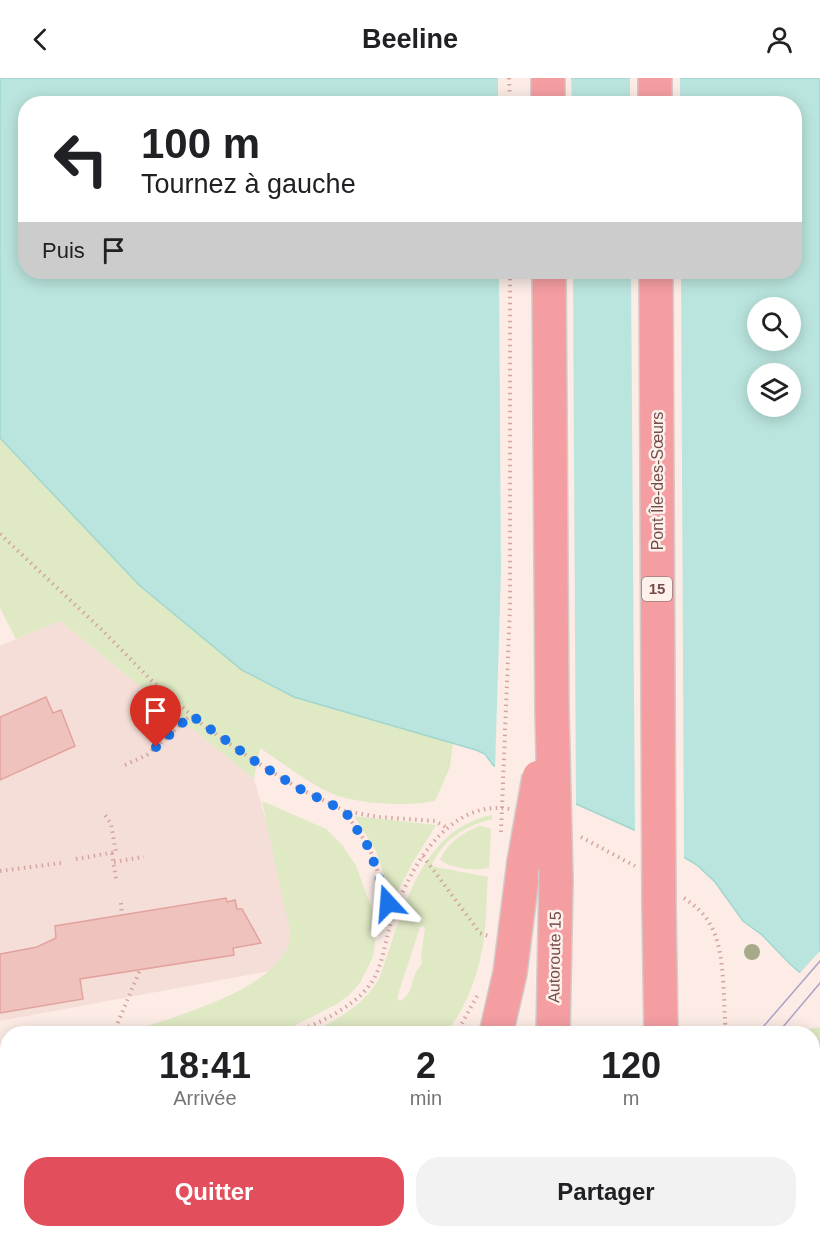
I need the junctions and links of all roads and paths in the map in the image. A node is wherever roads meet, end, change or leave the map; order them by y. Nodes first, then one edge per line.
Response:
1 (509, 78) edge
2 (548, 78) edge
3 (655, 78) edge
4 (510, 96) edge
5 (548, 96) edge
6 (655, 96) edge
7 (510, 279) edge
8 (549, 279) edge
9 (656, 279) edge
10 (0, 534) edge
11 (552, 711) junction
12 (191, 715) junction
13 (125, 765) dead end
14 (517, 810) dead end
15 (345, 811) junction
16 (105, 815) dead end
17 (447, 828) junction
18 (579, 836) dead end
19 (501, 837) dead end
20 (112, 853) junction
21 (423, 856) junction
22 (144, 857) dead end
23 (76, 859) dead end
24 (114, 862) junction
25 (62, 863) dead end
26 (638, 867) dead end
27 (0, 871) edge
28 (116, 879) dead end
29 (668, 899) junction
30 (121, 903) dead end
31 (122, 915) dead end
32 (393, 916) junction
33 (492, 938) dead end
34 (140, 970) dead end
35 (116, 1026) edge
36 (307, 1026) edge
37 (498, 1026) edge
38 (553, 1026) edge
39 (661, 1026) edge
40 (725, 1026) edge

1 - 4 path
2 - 5 highway
3 - 6 highway
7 - 19 path, bridge
8 - 11 highway
9 - 29 highway, Pont Île-des-Sœurs / 15, bridge
10 - 12 path
11 - 37 highway, bridge
11 - 38 highway, Autoroute 15, bridge
12 - 13 path
12 - 15 path
14 - 17 path
15 - 17 path
15 - 32 path
16 - 20 path
17 - 21 path
18 - 26 path
20 - 23 path
20 - 24 path
21 - 32 path
21 - 33 path
22 - 24 path
24 - 28 path
25 - 27 path
29 - 39 highway, 15
29 - 40 path
30 - 31 path
32 - 36 path
34 - 35 path

